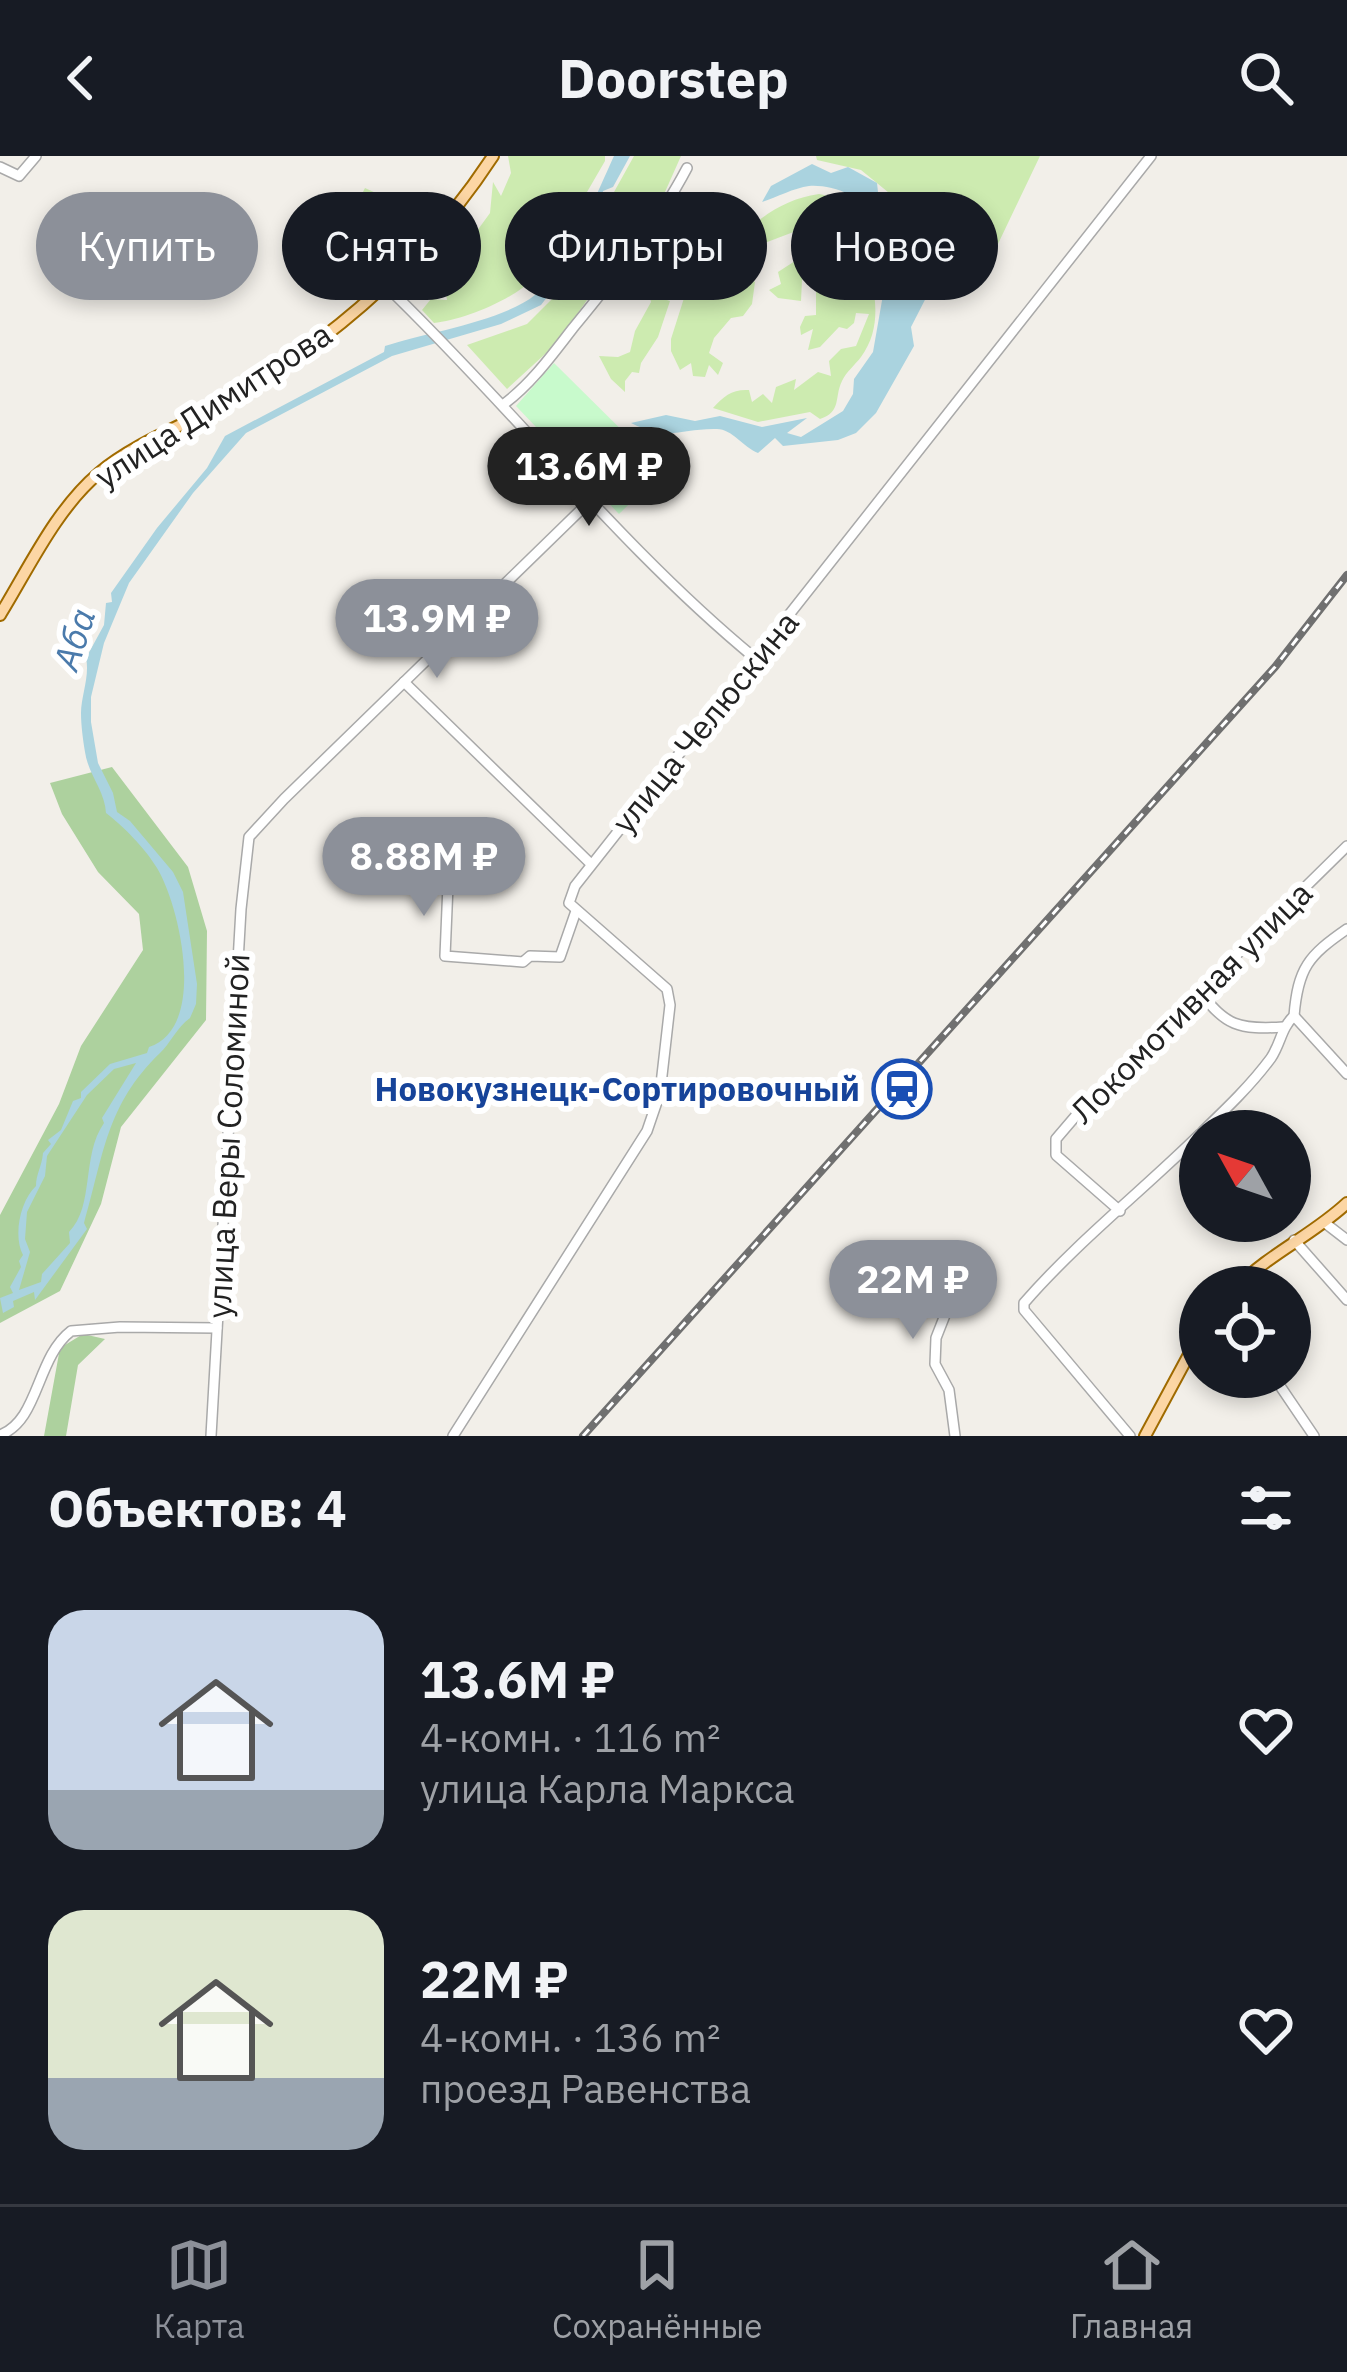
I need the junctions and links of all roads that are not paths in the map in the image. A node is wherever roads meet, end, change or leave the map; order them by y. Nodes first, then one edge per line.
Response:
1 (36, 156) edge
2 (493, 156) edge
3 (1151, 156) edge
4 (0, 166) edge
5 (687, 168) dead end
6 (467, 192) edge
7 (370, 300) edge
8 (401, 300) edge
9 (504, 404) junction
10 (592, 499) junction
11 (0, 615) edge
12 (756, 659) junction
13 (404, 682) junction
14 (1347, 846) edge
15 (591, 864) junction
16 (448, 885) dead end
17 (577, 910) junction
18 (1347, 928) edge
19 (1199, 989) junction
20 (1294, 1016) junction
21 (1282, 1027) junction
22 (1347, 1074) edge
23 (1225, 1110) edge
24 (1179, 1154) edge
25 (1347, 1203) edge
26 (1120, 1211) junction
27 (1325, 1222) junction
28 (1311, 1230) edge
29 (1347, 1240) edge
30 (1292, 1242) edge
31 (1296, 1242) edge
32 (967, 1259) dead end
33 (1262, 1266) edge
34 (1347, 1300) edge
35 (218, 1328) junction
36 (1179, 1373) edge
37 (1288, 1398) edge
38 (0, 1435) edge
39 (212, 1436) edge
40 (453, 1436) edge
41 (955, 1436) edge
42 (1130, 1436) edge
43 (1145, 1436) edge
44 (1314, 1436) edge

1 - 4 street
2 - 6 main road, улица Димитрова
3 - 12 street, улица Челюскина
5 - 9 street
7 - 11 main road, улица Димитрова
8 - 9 street
9 - 10 street
10 - 12 street
10 - 13 street
12 - 15 street, улица Челюскина
13 - 15 street
13 - 35 street, улица Веры Соломиной
14 - 19 street, Локомотивная улица
15 - 17 street, улица Челюскина
16 - 17 street
17 - 40 street
18 - 20 street
19 - 21 street
19 - 26 street, Локомотивная улица
20 - 21 street
20 - 22 street
21 - 23 street
24 - 26 street
25 - 27 main road
26 - 42 street
27 - 28 main road
27 - 29 street
30 - 33 main road
31 - 34 street
32 - 41 street
35 - 38 street
35 - 39 street, улица Веры Соломиной
36 - 43 main road
37 - 44 street

